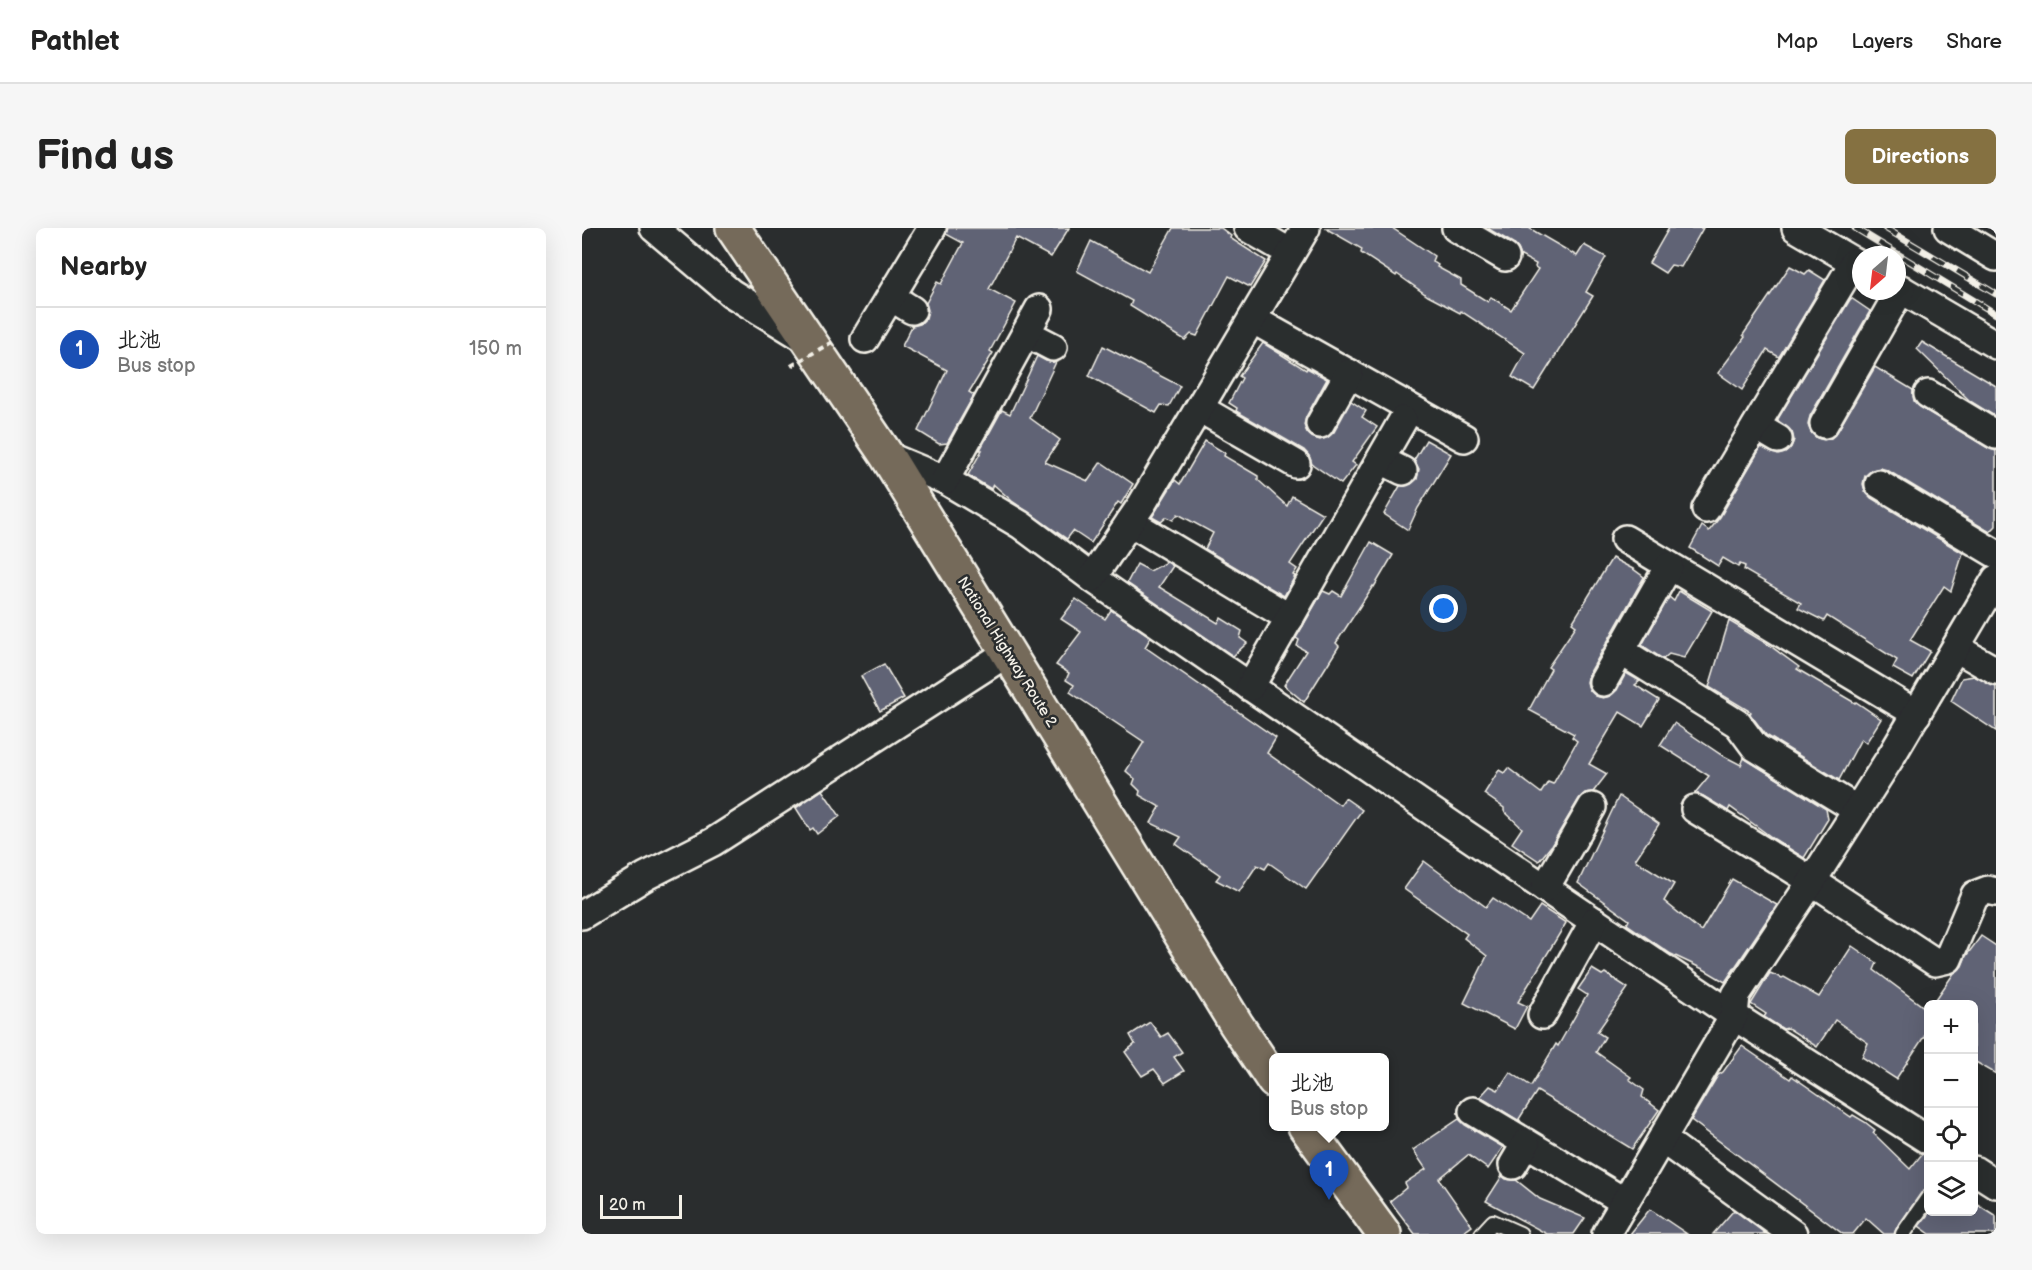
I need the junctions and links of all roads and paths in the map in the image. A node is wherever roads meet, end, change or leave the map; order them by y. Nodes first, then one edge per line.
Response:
1 (654, 228) edge
2 (734, 228) edge
3 (932, 228) edge
4 (1248, 228) edge
5 (1306, 228) edge
6 (1456, 228) edge
7 (1796, 228) edge
8 (1948, 228) edge
9 (1976, 235) edge
10 (1291, 253) junction
11 (1505, 257) dead end
12 (1996, 257) edge
13 (1852, 261) edge
14 (1852, 273) edge
15 (1906, 292) edge
16 (1892, 300) edge
17 (1039, 309) dead end
18 (1252, 319) junction
19 (1026, 333) junction
20 (866, 339) dead end
21 (1996, 345) edge
22 (1053, 347) dead end
23 (812, 350) junction
24 (1349, 373) junction
25 (1928, 394) dead end
26 (1199, 408) junction
27 (1403, 420) dead end
28 (1320, 424) dead end
29 (1824, 424) dead end
30 (1996, 435) edge
31 (1464, 438) dead end
32 (887, 456) junction
33 (1296, 464) dead end
34 (945, 480) junction
35 (1879, 484) dead end
36 (1706, 509) dead end
37 (1130, 522) junction
38 (1996, 554) edge
39 (1669, 566) junction
40 (1092, 579) junction
41 (1996, 579) edge
42 (1290, 618) junction
43 (1956, 648) junction
44 (1621, 651) junction
45 (1007, 653) junction
46 (1996, 671) edge
47 (1603, 682) dead end
48 (1250, 687) junction
49 (1921, 706) junction
50 (1592, 807) dead end
51 (1695, 808) dead end
52 (1856, 809) junction
53 (1812, 881) junction
54 (1545, 888) junction
55 (1996, 892) edge
56 (582, 915) edge
57 (1594, 921) junction
58 (1542, 1015) dead end
59 (1734, 1016) junction
60 (1269, 1074) edge
61 (1473, 1111) dead end
62 (1309, 1131) edge
63 (1924, 1137) edge
64 (1662, 1139) junction
65 (1978, 1173) edge
66 (1996, 1184) edge
67 (1625, 1202) junction
68 (1924, 1205) edge
69 (1384, 1234) edge
70 (1482, 1234) edge
71 (1520, 1234) edge
72 (1606, 1234) edge
73 (1793, 1234) edge
74 (1903, 1234) edge

1 - 23 street
2 - 23 highway, National Highway Route 2
3 - 20 street
4 - 10 street
5 - 10 street
6 - 11 street
7 - 13 street
8 - 9 street
9 - 12 street
10 - 18 street
14 - 36 street
15 - 21 street
16 - 29 street
17 - 19 street
18 - 24 street
18 - 26 street
19 - 22 street
19 - 34 street
23 - 23 path, bridge
23 - 32 highway, National Highway Route 2
24 - 28 street
24 - 31 street
25 - 30 street
26 - 33 street
26 - 37 street
27 - 42 street
32 - 34 street
32 - 45 highway, National Highway Route 2
34 - 40 street
35 - 38 street
37 - 40 street
37 - 42 street
39 - 44 street
39 - 49 street
39 - 49 street
40 - 48 street
41 - 43 street
42 - 48 street
43 - 46 street
43 - 49 street
44 - 47 street
44 - 52 street
45 - 56 street
45 - 60 highway, National Highway Route 2
48 - 54 street
49 - 52 street
50 - 54 street
51 - 53 street
52 - 53 street
53 - 55 street
53 - 59 street
54 - 57 street
57 - 58 street
57 - 59 street
59 - 63 street
59 - 64 street
61 - 67 street
62 - 69 highway
64 - 67 street
64 - 73 street
65 - 66 street
67 - 72 street
68 - 74 lane
70 - 71 lane

